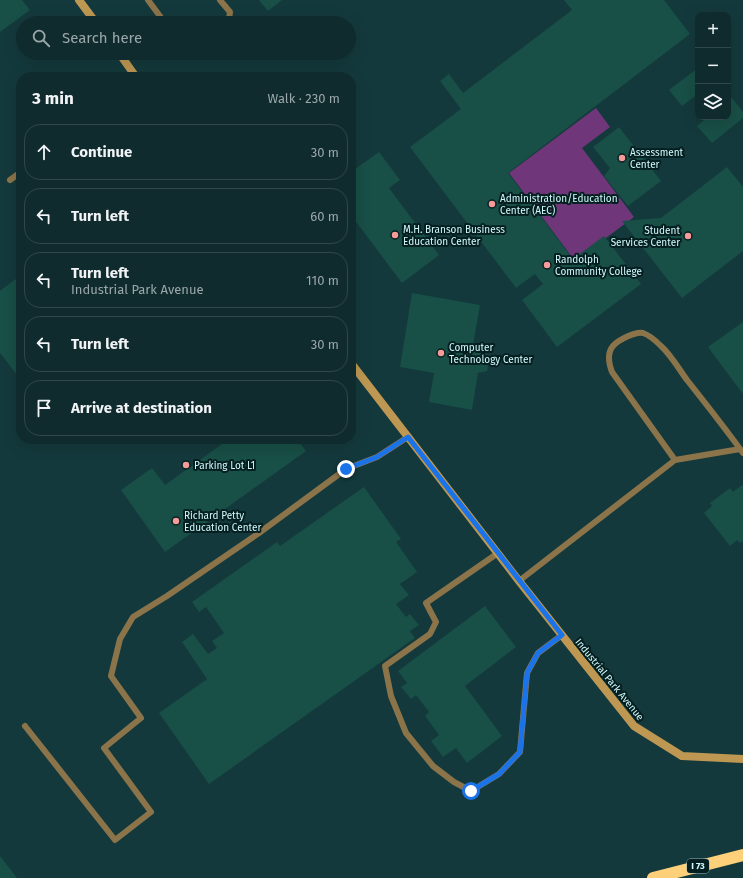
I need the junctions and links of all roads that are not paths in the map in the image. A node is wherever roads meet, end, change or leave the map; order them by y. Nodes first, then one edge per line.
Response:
1 (79, 0) edge
2 (148, 0) edge
3 (220, 0) edge
4 (91, 16) edge
5 (160, 16) edge
6 (230, 16) edge
7 (124, 60) edge
8 (132, 72) edge
9 (16, 176) edge
10 (10, 180) dead end
11 (356, 369) edge
12 (408, 437) junction
13 (741, 451) edge
14 (675, 460) junction
15 (498, 553) junction
16 (519, 581) junction
17 (562, 635) junction
18 (25, 726) dead end
19 (743, 759) edge
20 (743, 855) edge
21 (653, 878) edge

1 - 4 street
2 - 5 lane
3 - 6 lane
7 - 8 street
9 - 10 lane
11 - 12 street, Industrial Park Avenue
12 - 15 street, Industrial Park Avenue
12 - 18 lane
13 - 14 lane
13 - 14 lane
14 - 16 lane
15 - 16 street, Industrial Park Avenue
15 - 17 lane
16 - 17 street, Industrial Park Avenue
17 - 19 street, Industrial Park Avenue
20 - 21 highway, I 73

